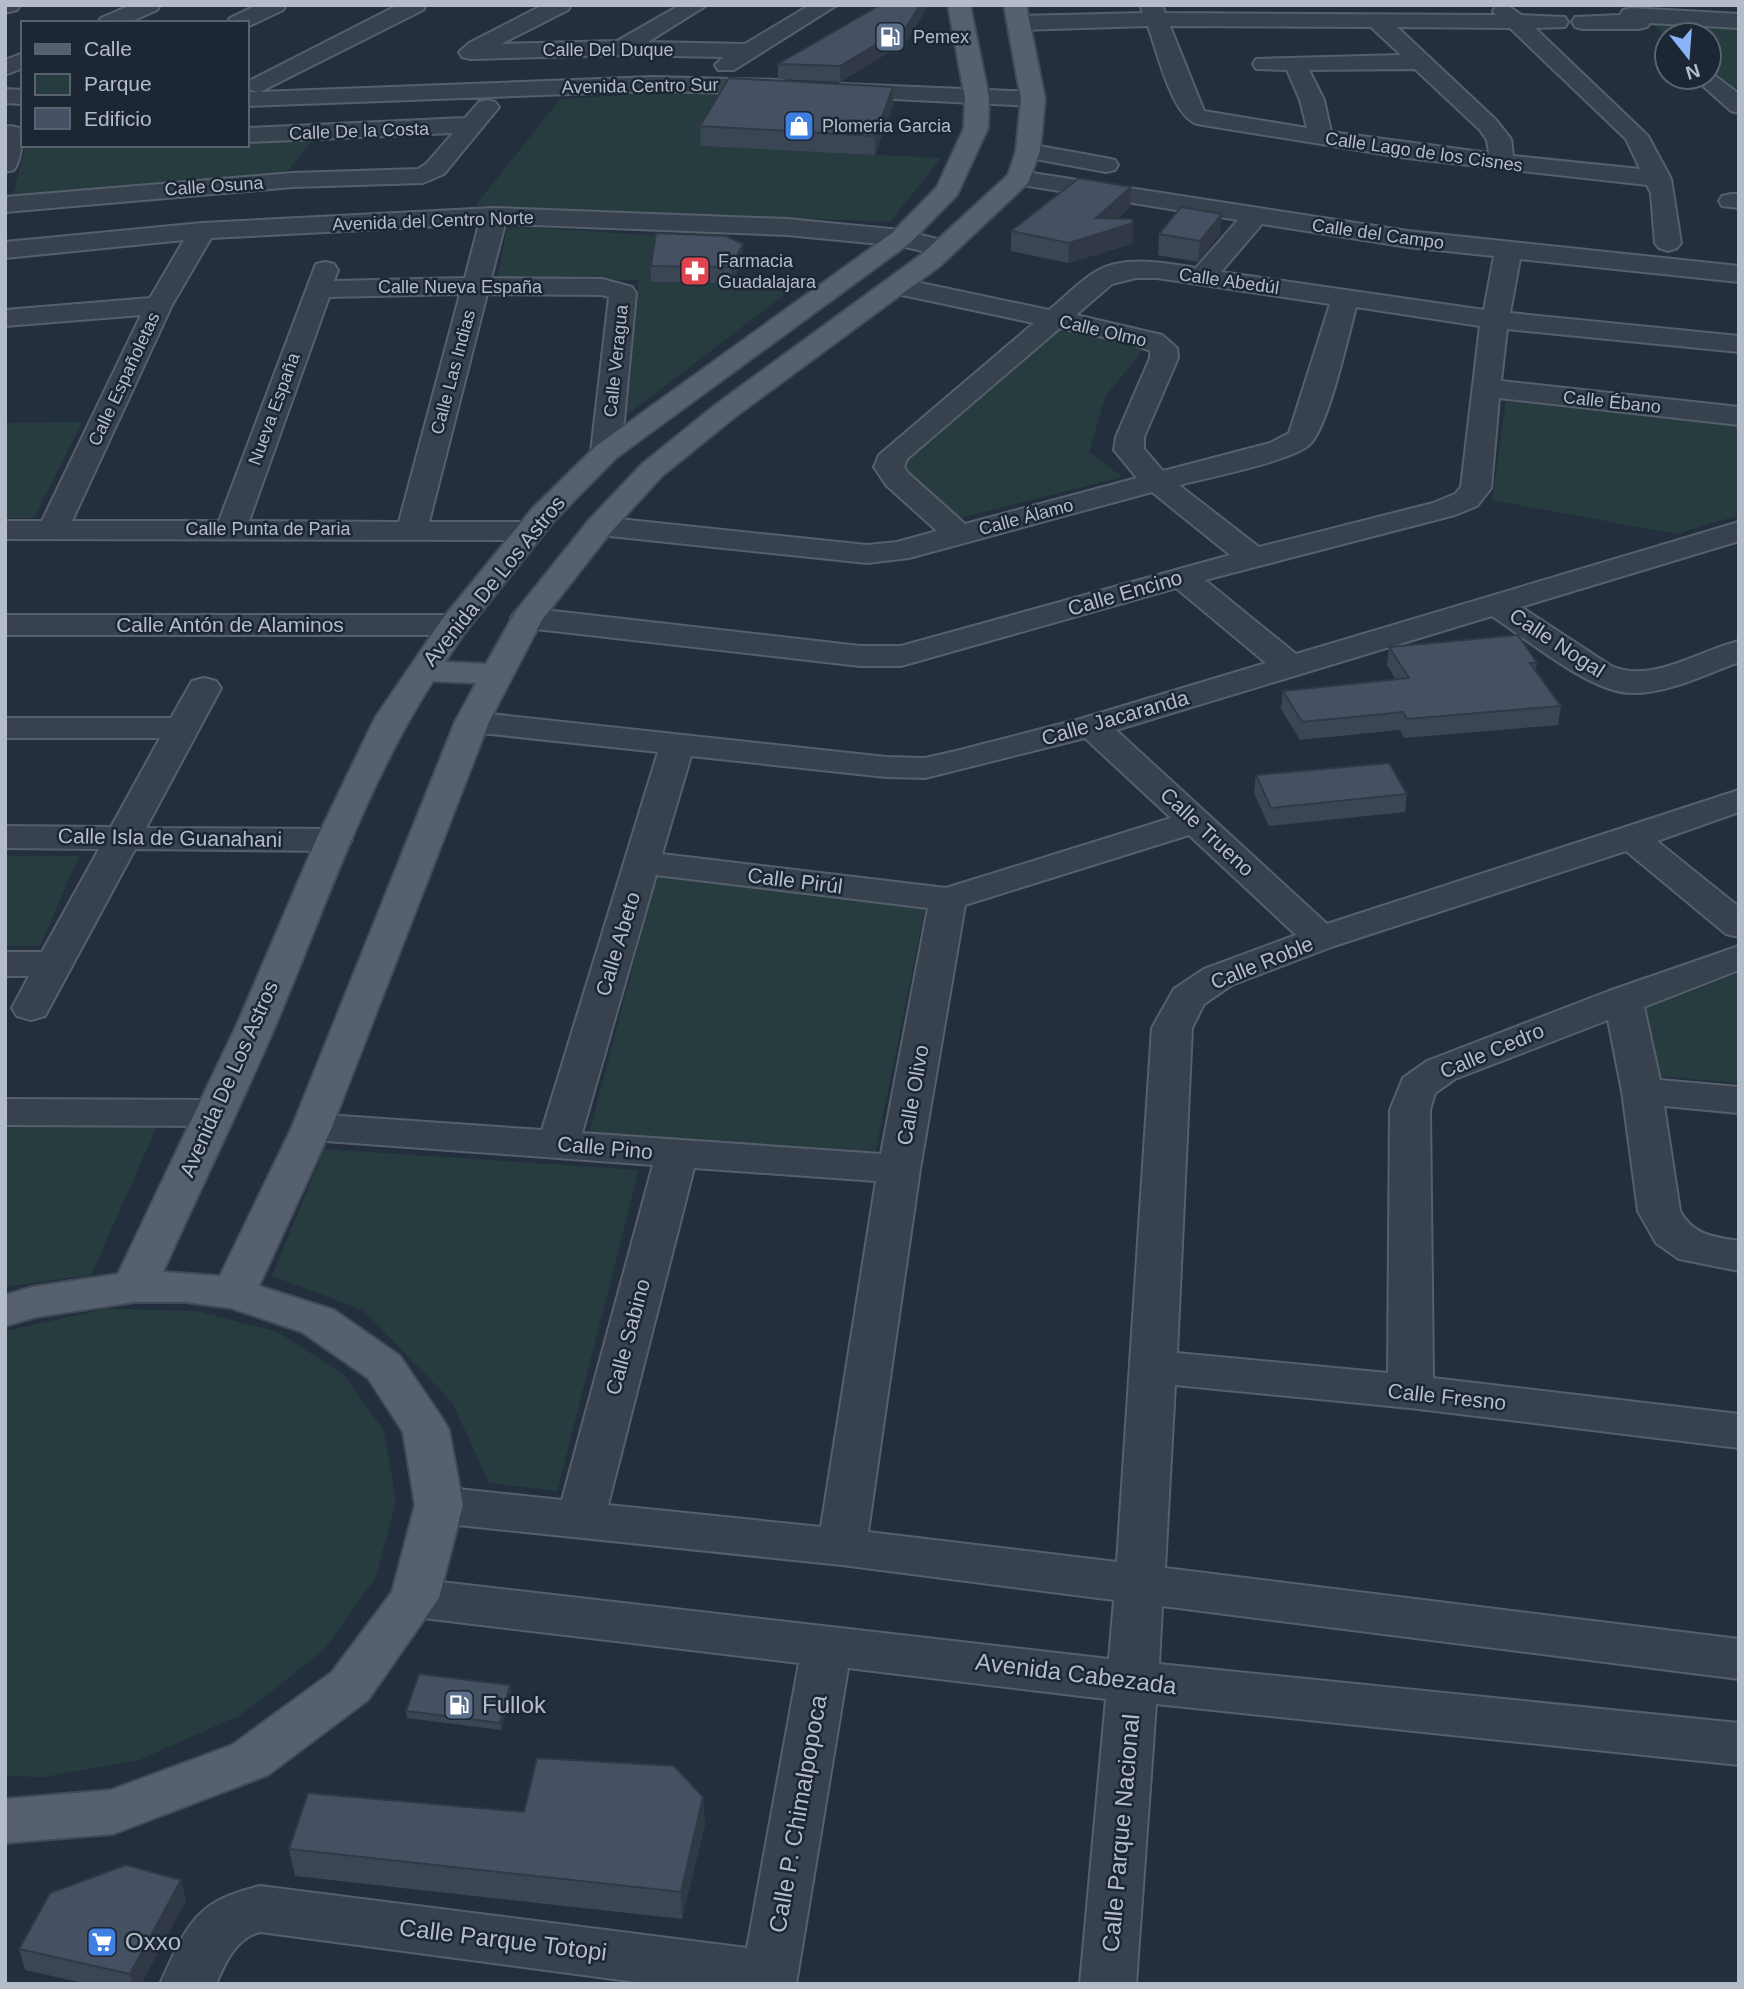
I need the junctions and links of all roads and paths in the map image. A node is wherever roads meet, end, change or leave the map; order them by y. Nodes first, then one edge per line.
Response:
1 (149, 5) edge
2 (275, 5) edge
3 (415, 5) edge
4 (561, 5) edge
5 (696, 5) edge
6 (826, 5) edge
7 (958, 5) edge
8 (1154, 12) edge
9 (1506, 13) edge
10 (1017, 14) edge
11 (1630, 14) edge
12 (1377, 20) junction
13 (113, 21) edge
14 (243, 21) edge
15 (1739, 21) edge
16 (1557, 22) dead end
17 (1583, 22) dead end
18 (1653, 34) edge
19 (621, 48) junction
20 (747, 51) junction
21 (470, 52) junction
22 (21, 61) edge
23 (450, 62) dead end
24 (1421, 62) junction
25 (1264, 64) dead end
26 (1295, 64) junction
27 (726, 65) dead end
28 (5, 68) edge
29 (1720, 91) edge
30 (253, 92) edge
31 (977, 98) junction
32 (1032, 99) junction
33 (486, 107) dead end
34 (1739, 107) edge
35 (471, 125) junction
36 (334, 132) junction
37 (13, 133) edge
38 (248, 135) edge
39 (1321, 138) junction
40 (1502, 163) junction
41 (5, 165) edge
42 (1024, 165) junction
43 (1124, 169) dead end
44 (1179, 179) dead end
45 (1659, 179) junction
46 (293, 180) junction
47 (5, 205) edge
48 (1256, 215) junction
49 (494, 216) junction
50 (202, 231) junction
51 (901, 238) junction
52 (1668, 243) junction
53 (944, 248) junction
54 (5, 250) edge
55 (1605, 250) junction
56 (1507, 252) junction
57 (1723, 261) edge
58 (1203, 276) junction
59 (321, 279) joint
60 (476, 286) junction
61 (897, 286) junction
62 (602, 287) joint
63 (1345, 298) junction
64 (159, 305) junction
65 (5, 318) edge
66 (1055, 320) junction
67 (1495, 320) junction
68 (1739, 344) edge
69 (1485, 388) junction
70 (1739, 416) edge
71 (606, 452) junction
72 (1157, 482) junction
73 (600, 526) junction
74 (231, 529) junction
75 (412, 529) junction
76 (5, 530) edge
77 (53, 530) junction
78 (530, 531) junction
79 (1739, 531) edge
80 (960, 534) junction
81 (1253, 558) junction
82 (1181, 577) junction
83 (1496, 604) junction
84 (527, 618) junction
85 (5, 625) edge
86 (454, 625) junction
87 (1739, 651) edge
88 (1290, 666) junction
89 (422, 670) junction
90 (496, 675) junction
91 (204, 688) dead end
92 (472, 722) junction
93 (1092, 726) junction
94 (182, 727) junction
95 (5, 728) edge
96 (677, 745) junction
97 (1739, 800) edge
98 (1195, 822) junction
99 (122, 836) junction
100 (5, 837) edge
101 (1631, 838) junction
102 (334, 840) junction
103 (643, 863) junction
104 (948, 899) junction
105 (1739, 926) edge
106 (1321, 938) junction
107 (1739, 957) edge
108 (5, 964) edge
109 (52, 964) junction
110 (1623, 999) junction
111 (31, 1008) dead end
112 (1642, 1091) junction
113 (1739, 1100) edge
114 (5, 1112) edge
115 (215, 1113) junction
116 (312, 1127) junction
117 (558, 1144) junction
118 (677, 1154) junction
119 (899, 1169) junction
120 (1739, 1256) edge
121 (134, 1287) junction
122 (234, 1293) junction
123 (5, 1311) edge
124 (1156, 1367) junction
125 (1410, 1392) junction
126 (1739, 1431) edge
127 (439, 1505) junction
128 (580, 1520) junction
129 (842, 1547) junction
130 (1141, 1584) junction
131 (415, 1598) junction
132 (827, 1645) junction
133 (1739, 1659) edge
134 (1134, 1682) junction
135 (1739, 1744) edge
136 (5, 1821) edge
137 (769, 1979) edge
138 (188, 1984) edge
139 (1108, 1984) edge

1 - 13 street
2 - 14 street
3 - 30 street
4 - 21 street, Calle Del Duque
5 - 19 street
6 - 20 street
7 - 31 main road, Avenida De Los Astros
8 - 10 street
8 - 12 street
8 - 39 street, Calle Lago de los Cisnes
9 - 12 street
9 - 16 street
9 - 45 street
10 - 32 main road
11 - 15 street
11 - 17 street
11 - 18 street
12 - 24 street
19 - 20 street, Calle Del Duque
19 - 21 street, Calle Del Duque
20 - 27 street
21 - 23 street, Calle Del Duque
22 - 28 street
24 - 26 street
24 - 40 street
25 - 26 street
26 - 39 street
29 - 34 street
30 - 31 street, Avenida Centro Sur
31 - 32 street, Avenida Centro Sur
31 - 51 main road, Avenida De Los Astros
32 - 42 main road
33 - 35 street
35 - 36 street, Calle De la Costa
35 - 46 street, Calle Osuna
36 - 38 street, Calle De la Costa
36 - 46 street
37 - 41 street
39 - 40 street, Calle Lago de los Cisnes
40 - 45 street, Calle Lago de los Cisnes
42 - 43 street
42 - 48 street, Calle del Campo
42 - 53 main road
44 - 55 street, Calle del Campo
45 - 52 street
46 - 47 street, Calle Osuna
48 - 56 street, Calle del Campo
48 - 58 street
49 - 50 street, Avenida del Centro Norte
49 - 51 street, Avenida del Centro Norte
49 - 60 street, Calle Las Indias
50 - 54 street, Avenida del Centro Norte
50 - 64 street, Calle Españoletas
51 - 53 street, Avenida del Centro Norte
51 - 71 main road, Avenida De Los Astros
52 - 55 street, Calle del Campo
52 - 57 street, Calle del Campo
53 - 61 main road
55 - 56 street, Calle del Campo
55 - 57 street, Calle del Campo
56 - 67 street, Calle Encino
58 - 63 street, Calle Abedúl
58 - 66 street, Calle Abedúl
59 - 60 street, Calle Nueva España
59 - 74 street, Nueva España
60 - 62 street, Calle Nueva España
60 - 75 street, Calle Las Indias
61 - 66 street, Calle Olmo
61 - 73 main road
62 - 71 street, Calle Veragua
63 - 67 street, Calle Abedúl
63 - 72 street, Calle Álamo
64 - 65 street
64 - 77 street, Calle Españoletas
66 - 72 street, Calle Olmo
66 - 80 street, Calle Abedúl
67 - 68 street, Calle Abedúl
67 - 69 street, Calle Encino
69 - 70 street, Calle Ébano
69 - 81 street, Calle Encino
71 - 78 main road, Avenida De Los Astros
72 - 80 street, Calle Álamo
72 - 81 street, Calle Olmo
73 - 80 street, Calle Álamo
73 - 84 main road
74 - 75 street, Calle Punta de Paria
74 - 77 street, Calle Punta de Paria
75 - 78 street, Calle Punta de Paria
76 - 77 street, Calle Punta de Paria
78 - 86 main road, Avenida De Los Astros
79 - 83 street, Calle Jacaranda
81 - 82 street, Calle Encino
82 - 84 street, Calle Encino
82 - 88 street
83 - 87 street, Calle Nogal
83 - 88 street, Calle Jacaranda
84 - 90 main road
85 - 86 street, Calle Antón de Alaminos
86 - 89 main road, Avenida De Los Astros
88 - 93 street, Calle Jacaranda
89 - 90 main road
89 - 102 main road, Avenida De Los Astros
90 - 92 main road
91 - 94 street
92 - 96 street, Calle Jacaranda
92 - 116 main road
93 - 96 street, Calle Jacaranda
93 - 98 street, Calle Trueno
94 - 95 street
94 - 99 street
96 - 103 street, Calle Abeto
97 - 101 street, Calle Roble
98 - 104 street
98 - 106 street, Calle Trueno
99 - 100 street, Calle Isla de Guanahani
99 - 102 street, Calle Isla de Guanahani
99 - 109 street
101 - 105 street
101 - 106 street, Calle Roble
102 - 115 main road, Avenida De Los Astros
103 - 104 street, Calle Pirúl
103 - 117 street, Calle Abeto
104 - 119 street, Calle Olivo
106 - 124 street, Calle Roble
107 - 110 street, Calle Cedro
108 - 109 street
109 - 111 street
110 - 112 street
110 - 125 street, Calle Cedro
112 - 113 street
112 - 120 street
114 - 115 street
115 - 121 main road, Avenida De Los Astros
116 - 117 street, Calle Pino
116 - 122 main road
117 - 118 street, Calle Pino
118 - 119 street, Calle Pino
118 - 128 street, Calle Sabino
119 - 129 street, Calle Olivo
121 - 122 main road
121 - 123 main road
122 - 127 main road
124 - 125 street, Calle Fresno
124 - 130 street, Calle Roble
125 - 126 street, Calle Fresno
127 - 128 street
127 - 131 main road
128 - 129 street
129 - 130 street
130 - 133 street
130 - 134 street, Calle Parque Nacional
131 - 132 street, Avenida Cabezada
131 - 136 main road
132 - 134 street, Avenida Cabezada
132 - 137 street, Calle P. Chimalpopoca
134 - 135 street, Avenida Cabezada
134 - 139 street, Calle Parque Nacional
137 - 138 street, Calle Parque Totopi

